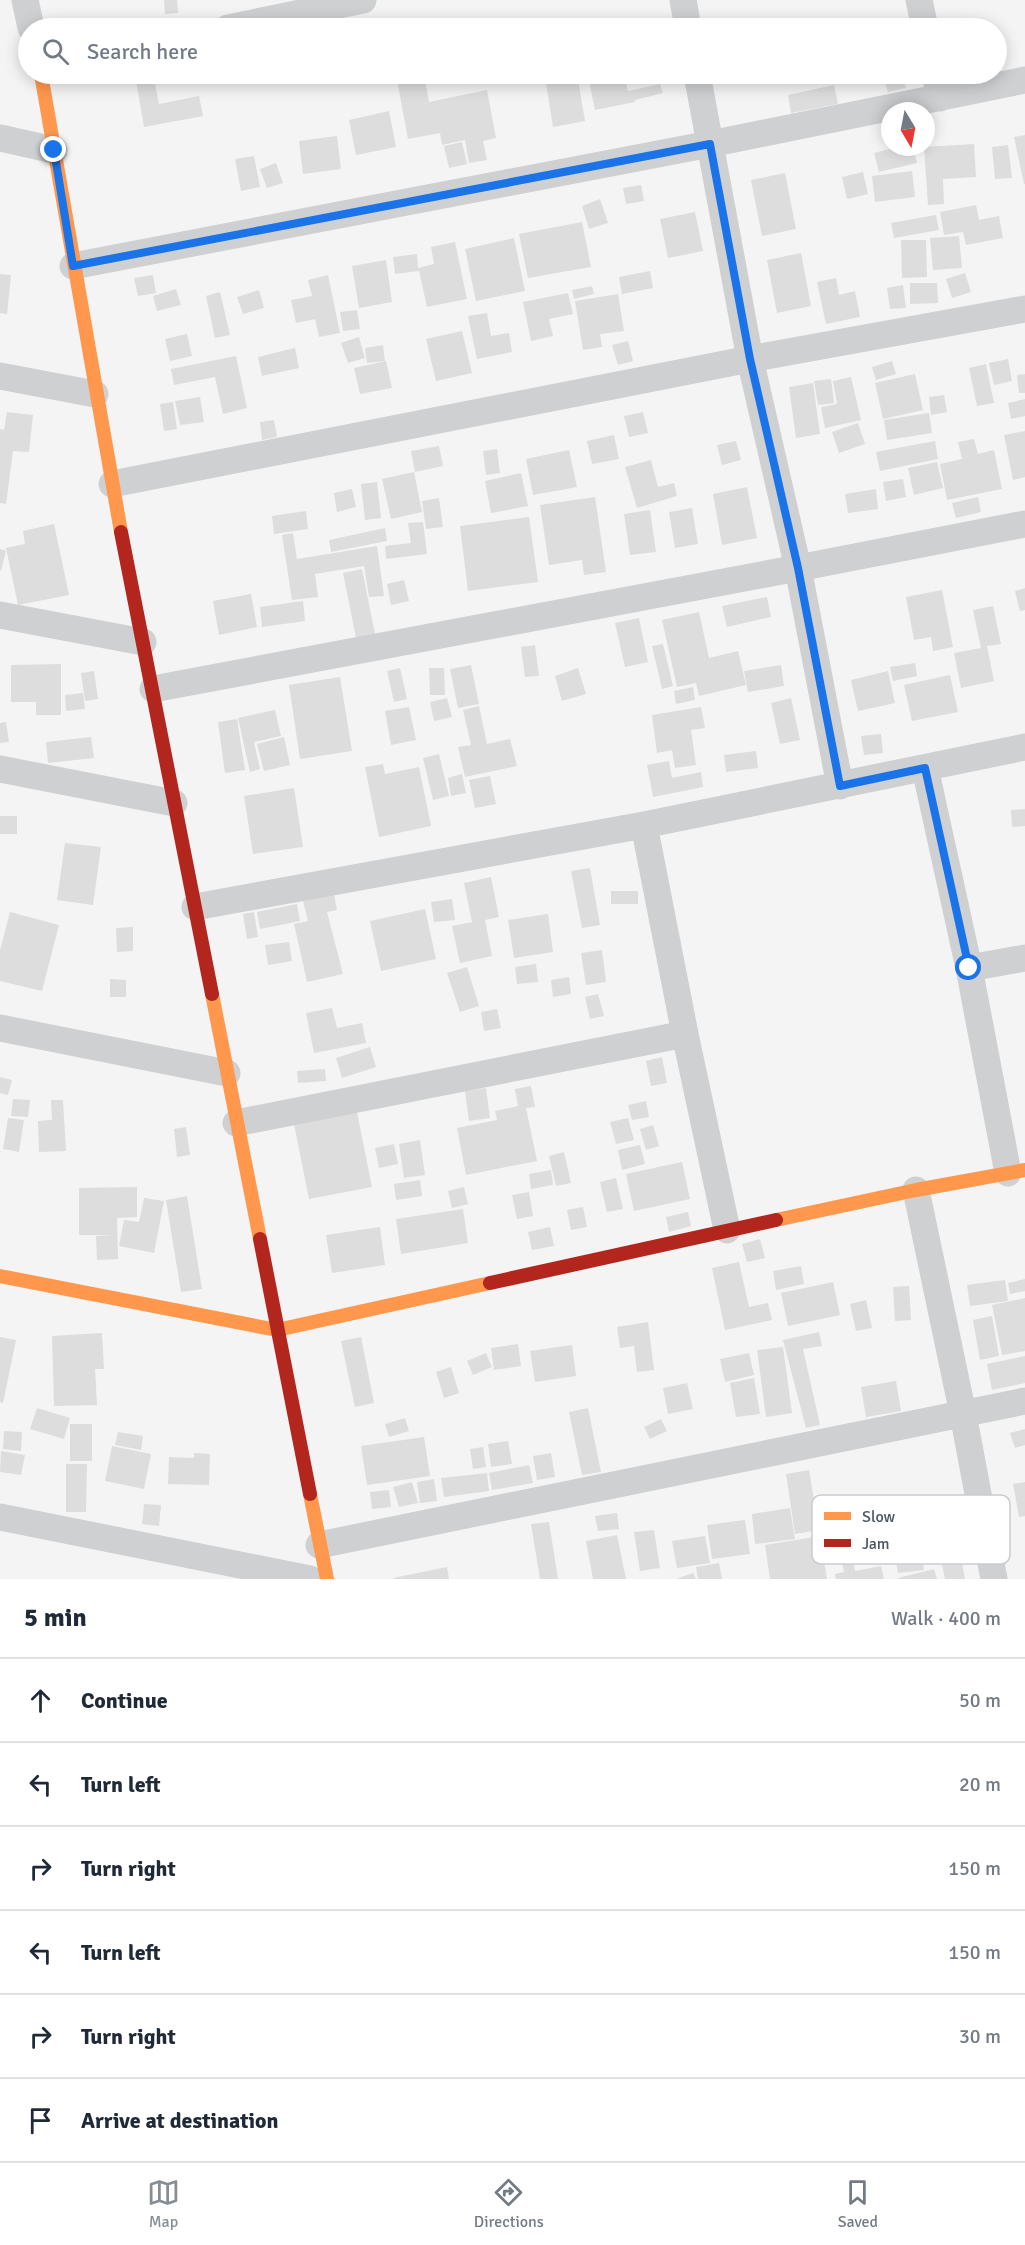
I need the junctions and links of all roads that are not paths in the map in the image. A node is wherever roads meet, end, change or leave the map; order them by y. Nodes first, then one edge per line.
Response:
1 (25, 0) edge
2 (363, 0) edge
3 (683, 0) edge
4 (919, 0) edge
5 (29, 18) edge
6 (276, 18) edge
7 (686, 18) edge
8 (923, 18) edge
9 (1025, 80) edge
10 (1007, 81) edge
11 (42, 84) edge
12 (699, 84) edge
13 (967, 84) edge
14 (938, 86) edge
15 (0, 138) edge
16 (710, 144) junction
17 (54, 150) junction
18 (73, 266) junction
19 (1025, 309) edge
20 (750, 359) junction
21 (0, 376) edge
22 (95, 394) junction
23 (112, 484) junction
24 (1025, 524) edge
25 (798, 568) junction
26 (0, 615) edge
27 (143, 642) junction
28 (153, 689) junction
29 (1025, 747) edge
30 (925, 768) junction
31 (0, 769) edge
32 (840, 786) junction
33 (174, 803) junction
34 (644, 825) junction
35 (195, 907) junction
36 (1025, 958) edge
37 (969, 968) junction
38 (0, 1028) edge
39 (685, 1034) junction
40 (227, 1073) junction
41 (236, 1123) junction
42 (1017, 1171) edge
43 (916, 1190) junction
44 (727, 1230) junction
45 (0, 1276) edge
46 (277, 1330) junction
47 (1025, 1401) edge
48 (963, 1414) junction
49 (978, 1495) edge
50 (0, 1517) edge
51 (319, 1545) junction
52 (991, 1564) edge
53 (310, 1579) edge
54 (327, 1579) edge
55 (994, 1579) edge

1 - 5 street
2 - 6 street
3 - 7 street
4 - 8 street
9 - 10 street
11 - 17 street
12 - 16 street
13 - 14 street
14 - 16 street
15 - 17 street
16 - 18 street
16 - 20 street
17 - 18 street
18 - 22 street
19 - 20 street
20 - 23 street
20 - 25 street
21 - 22 street
22 - 23 street
23 - 27 street
24 - 25 street
25 - 28 street
25 - 32 street
26 - 27 street
27 - 28 street
28 - 33 street
29 - 30 street
30 - 32 street
30 - 37 street
31 - 33 street
32 - 34 street
33 - 35 street
34 - 35 street
34 - 39 street
35 - 40 street
36 - 37 street
37 - 42 street
38 - 40 street
39 - 41 street
39 - 44 street
40 - 41 street
41 - 46 street
42 - 43 street
43 - 44 street
43 - 48 street
44 - 46 street
45 - 46 street
46 - 51 street
47 - 48 street
48 - 49 street
48 - 51 street
50 - 53 street
51 - 54 street
52 - 55 street

